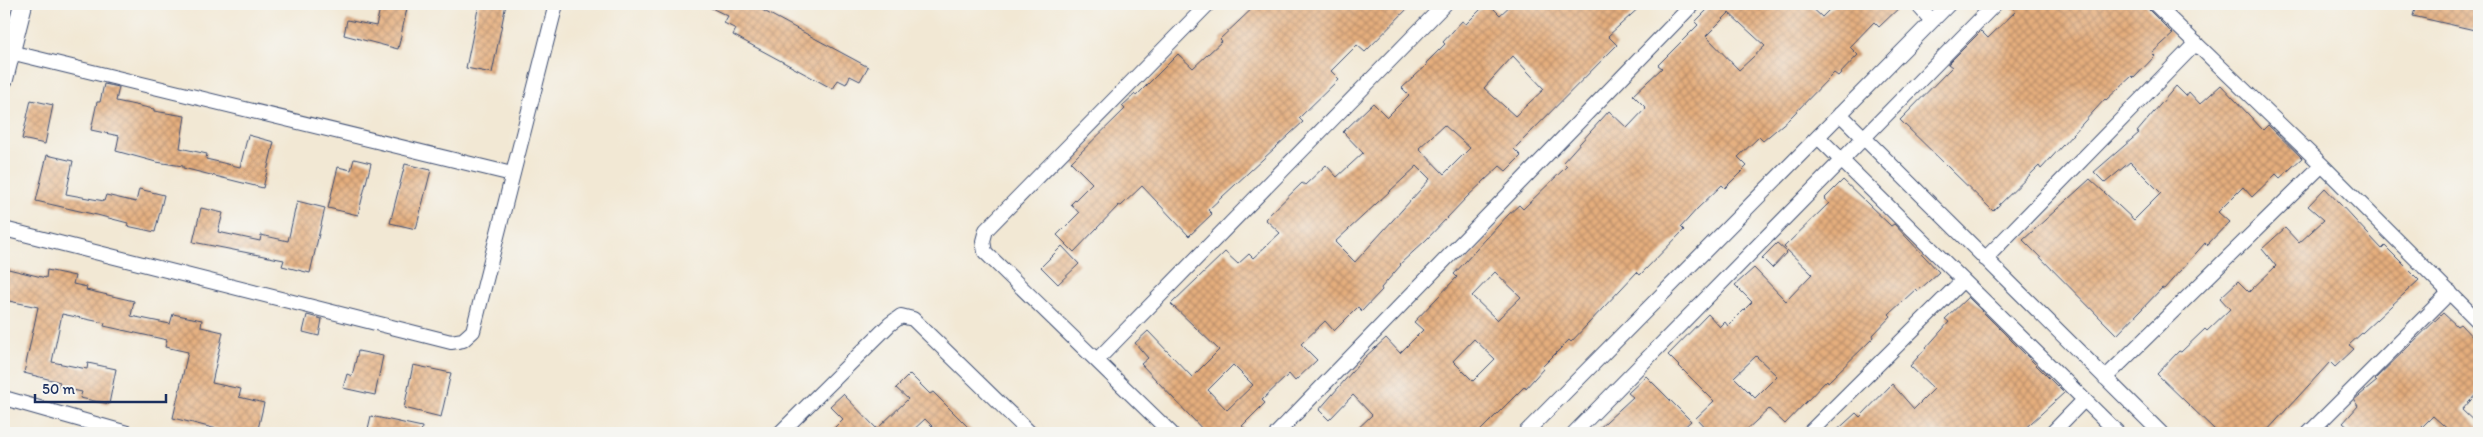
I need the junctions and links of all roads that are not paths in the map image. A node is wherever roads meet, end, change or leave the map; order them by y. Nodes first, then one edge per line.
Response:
1 (23, 4) edge
2 (556, 4) edge
3 (1208, 4) edge
4 (1444, 4) edge
5 (1693, 4) edge
6 (1916, 4) edge
7 (1949, 4) edge
8 (1995, 4) edge
9 (2155, 4) edge
10 (1932, 21) junction
11 (2196, 43) junction
12 (10, 52) junction
13 (4, 79) edge
14 (1840, 114) junction
15 (1818, 137) junction
16 (1863, 138) junction
17 (1842, 160) junction
18 (2322, 165) junction
19 (512, 174) junction
20 (4, 229) edge
21 (1985, 258) junction
22 (1963, 280) junction
23 (2450, 292) junction
24 (2479, 322) edge
25 (1097, 360) junction
26 (2105, 378) junction
27 (4, 398) edge
28 (2084, 400) junction
29 (1027, 432) edge
30 (127, 433) edge
31 (780, 433) edge
32 (1171, 433) edge
33 (1277, 433) edge
34 (1525, 433) edge
35 (1574, 433) edge
36 (1809, 433) edge
37 (2052, 433) edge
38 (2118, 433) edge
39 (2161, 433) edge
40 (2309, 433) edge

1 - 12 street
2 - 19 street
3 - 25 street
4 - 25 street
5 - 33 street
6 - 10 street
7 - 10 street
8 - 16 street
9 - 11 street
10 - 14 street
11 - 18 street
11 - 21 street
12 - 13 street
12 - 19 street
14 - 15 street
14 - 16 street
15 - 17 street
15 - 34 street
16 - 17 street
16 - 21 street
17 - 22 street
17 - 35 street
18 - 23 street
18 - 26 street
19 - 20 street
21 - 26 street
22 - 28 street
22 - 36 street
23 - 24 street
23 - 40 street
25 - 32 street
26 - 39 street
27 - 30 street
28 - 37 street
28 - 38 street
29 - 31 street

